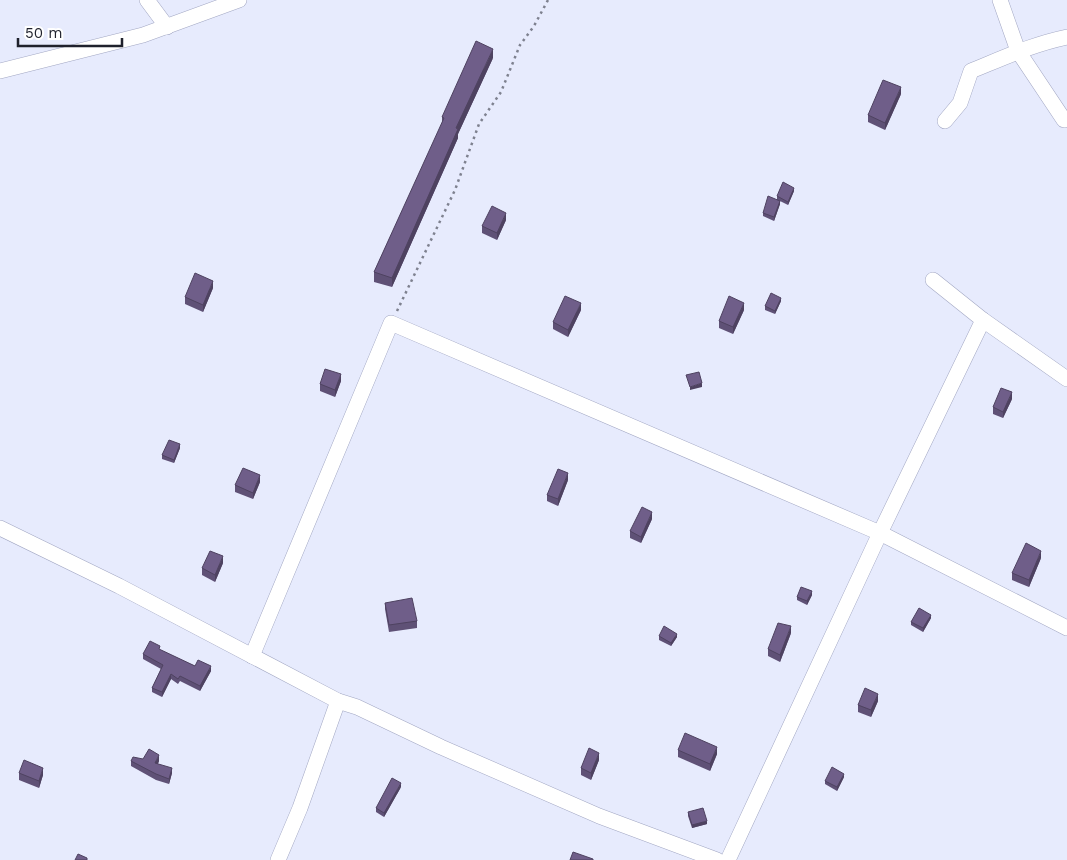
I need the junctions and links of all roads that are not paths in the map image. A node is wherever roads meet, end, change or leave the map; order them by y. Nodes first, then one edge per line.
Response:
1 (147, 0) edge
2 (239, 0) edge
3 (1000, 0) edge
4 (167, 27) junction
5 (1067, 37) edge
6 (1018, 51) junction
7 (0, 72) edge
8 (1067, 102) edge
9 (945, 121) dead end
10 (933, 280) dead end
11 (983, 320) junction
12 (1067, 379) edge
13 (0, 528) edge
14 (880, 533) junction
15 (1067, 628) edge
16 (252, 656) junction
17 (338, 701) junction
18 (278, 860) edge
19 (717, 860) edge
20 (728, 860) edge

1 - 4 street
2 - 4 street
3 - 6 street
4 - 7 street
5 - 6 street
6 - 8 street
6 - 9 street
10 - 11 street
11 - 12 street
11 - 14 street
13 - 16 street
14 - 15 street
14 - 16 street
14 - 20 street
16 - 17 street
17 - 18 street
17 - 19 street

